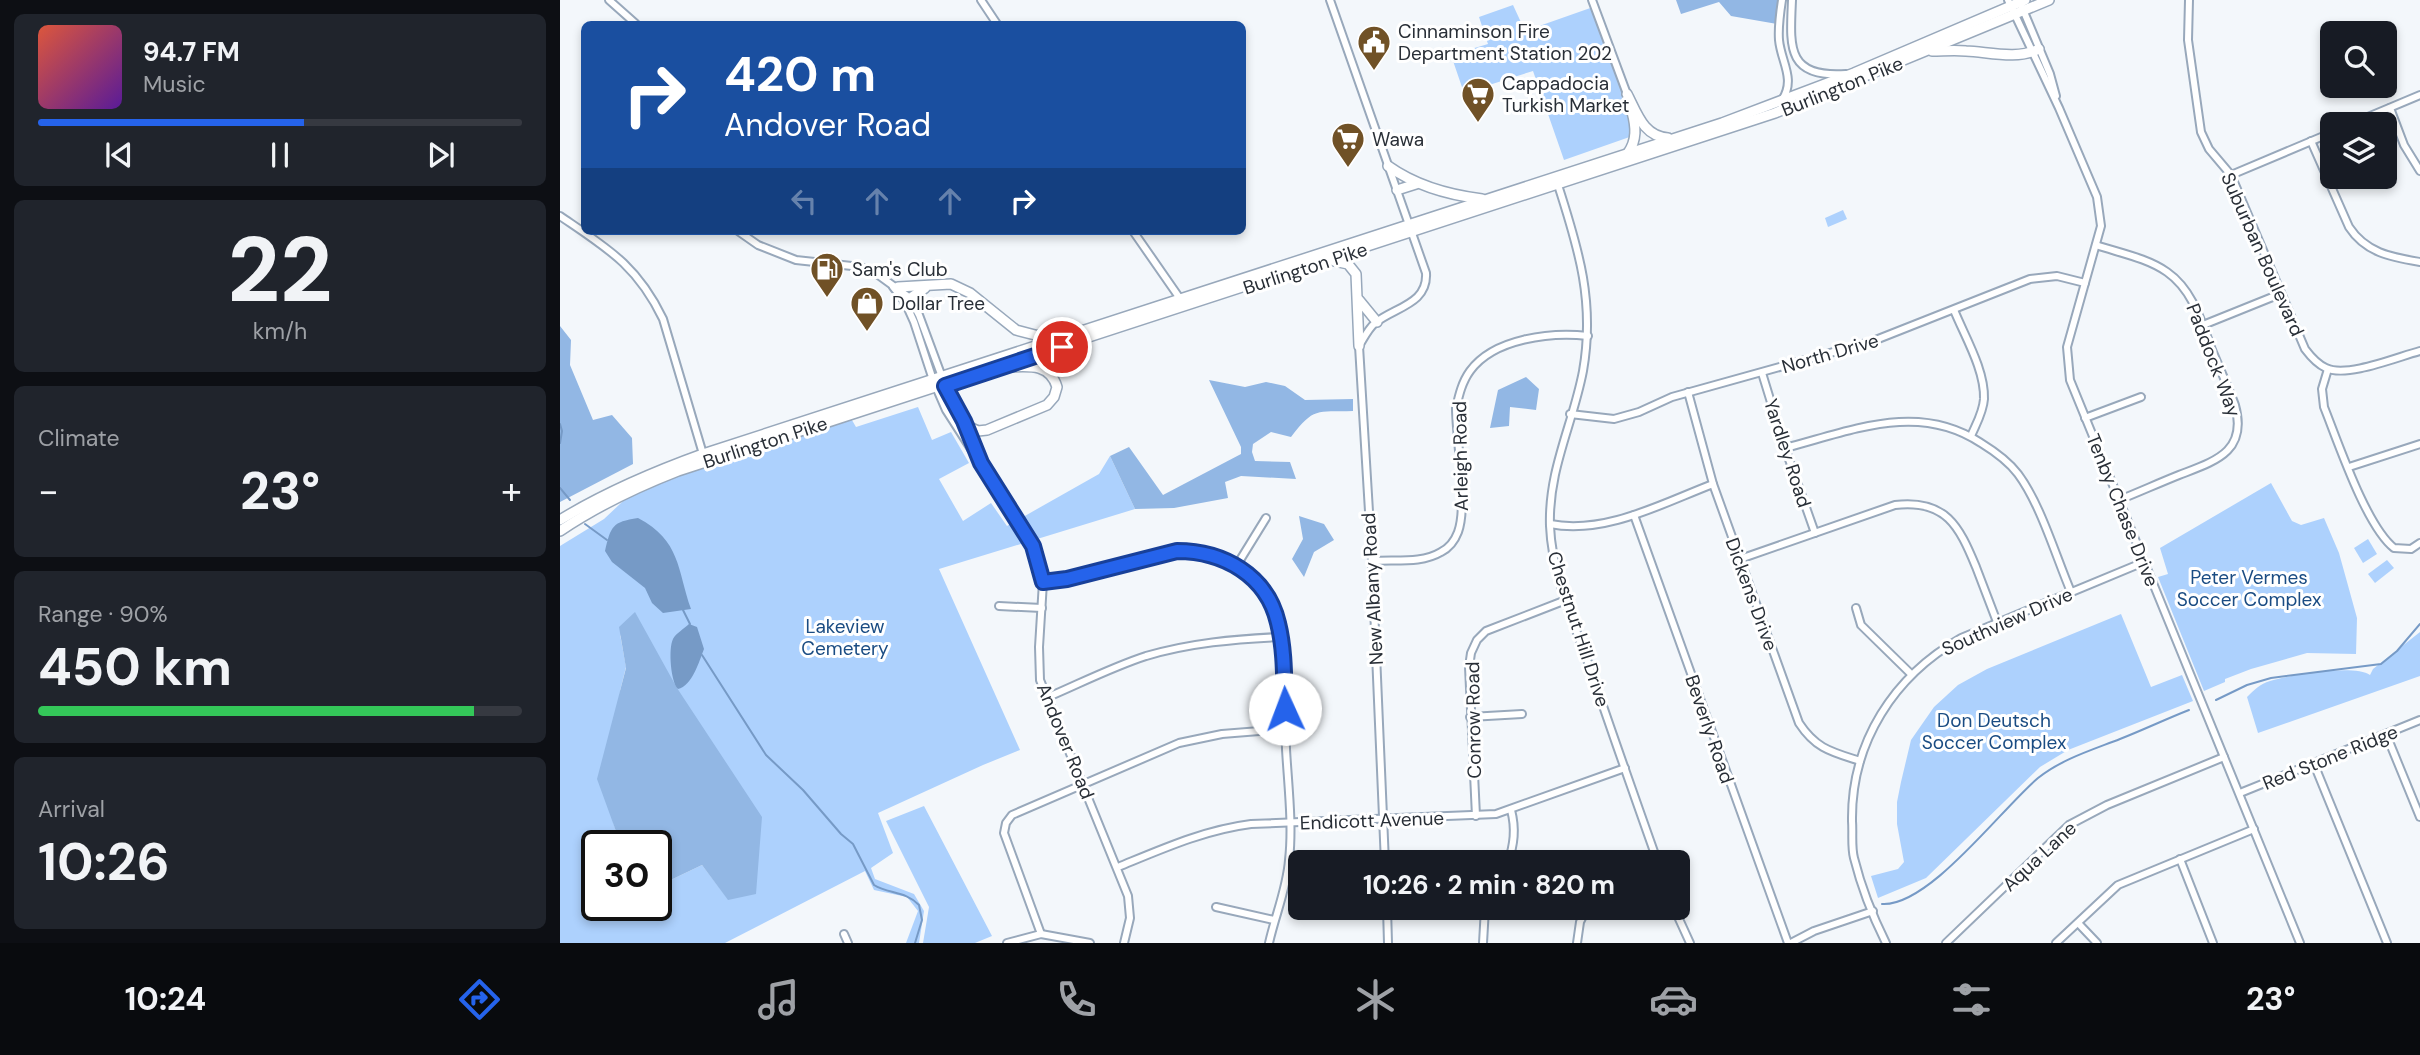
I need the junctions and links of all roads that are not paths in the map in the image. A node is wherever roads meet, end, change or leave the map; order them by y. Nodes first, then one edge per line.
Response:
1 (609, 0) edge
2 (981, 0) edge
3 (1330, 0) edge
4 (1592, 0) edge
5 (1782, 0) edge
6 (1792, 0) edge
7 (2049, 0) edge
8 (2189, 0) edge
9 (2017, 5) edge
10 (633, 21) edge
11 (995, 21) edge
12 (1927, 51) junction
13 (2035, 51) junction
14 (1854, 73) junction
15 (1627, 94) junction
16 (2420, 94) edge
17 (1780, 103) junction
18 (2390, 108) junction
19 (2380, 112) edge
20 (2320, 137) edge
21 (1676, 138) junction
22 (2311, 141) junction
23 (1628, 153) junction
24 (1388, 166) junction
25 (2420, 172) edge
26 (2231, 175) junction
27 (1421, 184) junction
28 (1558, 185) junction
29 (1397, 190) junction
30 (1488, 200) junction
31 (560, 216) edge
32 (1411, 229) junction
33 (581, 230) edge
34 (588, 235) edge
35 (744, 235) edge
36 (1136, 235) edge
37 (2096, 246) junction
38 (1328, 261) junction
39 (2420, 262) edge
40 (2085, 283) junction
41 (894, 285) junction
42 (930, 285) junction
43 (2280, 294) junction
44 (1358, 295) junction
45 (908, 300) junction
46 (1181, 300) junction
47 (1954, 310) junction
48 (1377, 322) junction
49 (2203, 325) junction
50 (1588, 336) junction
51 (1069, 337) junction
52 (1359, 345) junction
53 (2420, 351) edge
54 (998, 368) junction
55 (2328, 369) junction
56 (1762, 373) junction
57 (939, 383) junction
58 (1688, 392) junction
59 (2141, 397) dead end
60 (1570, 414) junction
61 (2085, 418) junction
62 (965, 425) junction
63 (1971, 436) junction
64 (2420, 444) edge
65 (1785, 449) junction
66 (703, 454) junction
67 (981, 463) junction
68 (2349, 467) junction
69 (1713, 484) junction
70 (2119, 500) junction
71 (1634, 515) junction
72 (1266, 518) dead end
73 (560, 520) edge
74 (1550, 524) junction
75 (560, 531) edge
76 (1815, 533) junction
77 (2420, 543) edge
78 (1740, 559) junction
79 (1372, 561) junction
80 (2144, 562) junction
81 (1237, 565) junction
82 (1043, 582) junction
83 (2071, 592) junction
84 (1566, 600) junction
85 (999, 606) dead end
86 (1042, 608) junction
87 (1856, 608) dead end
88 (1997, 622) junction
89 (1280, 637) junction
90 (1911, 674) junction
91 (1046, 698) junction
92 (1522, 714) dead end
93 (1470, 717) junction
94 (2420, 720) edge
95 (1285, 729) junction
96 (2386, 734) junction
97 (2224, 757) junction
98 (1860, 761) junction
99 (2314, 764) junction
100 (1625, 768) junction
101 (1083, 784) junction
102 (2239, 793) junction
103 (2418, 805) edge
104 (1511, 810) junction
105 (1476, 816) junction
106 (2420, 817) edge
107 (1383, 819) junction
108 (1290, 823) junction
109 (2254, 830) junction
110 (1384, 850) edge
111 (1512, 850) edge
112 (1653, 850) edge
113 (2179, 859) junction
114 (1118, 867) junction
115 (1216, 907) dead end
116 (1873, 911) junction
117 (1274, 920) junction
118 (1387, 920) edge
119 (1484, 920) edge
120 (1581, 920) edge
121 (1679, 920) edge
122 (2078, 923) junction
123 (844, 934) dead end
124 (1041, 934) junction
125 (848, 943) edge
126 (1007, 943) edge
127 (1090, 943) edge
128 (1124, 943) edge
129 (1269, 943) edge
130 (1388, 943) edge
131 (1483, 943) edge
132 (1577, 943) edge
133 (1690, 943) edge
134 (1789, 943) edge
135 (1886, 943) edge
136 (1946, 943) edge
137 (2056, 943) edge
138 (2097, 943) edge
139 (2213, 943) edge
140 (2300, 943) edge
141 (2387, 943) edge

1 - 10 street
2 - 11 street
3 - 24 street
4 - 15 street
5 - 17 street
6 - 14 street
7 - 9 highway, Burlington Pike
8 - 26 street, Suburban Boulevard
9 - 12 highway, Burlington Pike
9 - 13 street, Tenby Chase Drive
9 - 14 highway, Burlington Pike
12 - 13 highway
12 - 28 highway, Burlington Pike
13 - 37 street, Tenby Chase Drive
14 - 17 highway, Burlington Pike
15 - 21 highway
15 - 23 highway
16 - 18 street
17 - 21 highway, Burlington Pike
18 - 19 street
18 - 25 street
20 - 22 street
21 - 23 highway, Burlington Pike
22 - 26 street
22 - 39 street
23 - 30 highway, Burlington Pike
24 - 27 highway
24 - 29 street
26 - 43 street, Suburban Boulevard
27 - 29 highway
27 - 30 highway
28 - 32 highway, Burlington Pike
28 - 50 street, Chestnut Hill Drive
29 - 32 street
30 - 32 highway, Burlington Pike
31 - 33 street
32 - 38 highway, Burlington Pike
32 - 46 highway, Burlington Pike
32 - 48 street
34 - 66 street
35 - 41 street, Andover Road
36 - 46 street
37 - 40 street, Tenby Chase Drive
37 - 49 street, Paddock Way
38 - 44 highway
38 - 54 highway, Burlington Pike
40 - 47 street, North Drive
40 - 61 street, Tenby Chase Drive
41 - 42 highway
41 - 45 street, Andover Road
42 - 45 highway
42 - 51 highway
43 - 49 street
43 - 55 street, Suburban Boulevard
44 - 48 highway
44 - 52 highway
45 - 57 street, Andover Road
46 - 51 highway, Burlington Pike
47 - 56 street, North Drive
47 - 63 street
48 - 52 street
49 - 70 street, Paddock Way
50 - 60 street, Chestnut Hill Drive
50 - 79 street, Arleigh Road
51 - 57 highway, Burlington Pike
52 - 79 street, New Albany Road
53 - 55 street
54 - 57 highway, Burlington Pike
54 - 62 highway
55 - 68 street
56 - 58 street, North Drive
56 - 65 street, Yardley Road
57 - 62 street, Andover Road
57 - 66 highway, Burlington Pike
57 - 67 street, Andover Road
57 - 75 highway, Burlington Pike
58 - 60 street, North Drive
58 - 69 street, Dickens Drive
59 - 61 street
60 - 74 street, Chestnut Hill Drive
61 - 70 street, Tenby Chase Drive
62 - 67 street, Andover Road
63 - 65 street
63 - 83 street
64 - 68 street
65 - 76 street, Yardley Road
66 - 73 highway, Burlington Pike
67 - 82 street, Andover Road
68 - 77 street
69 - 71 street
69 - 78 street, Dickens Drive
70 - 80 street, Tenby Chase Drive
71 - 74 street
71 - 134 street, Beverly Road
72 - 81 street
74 - 84 street, Chestnut Hill Drive
76 - 78 street
76 - 88 street
78 - 98 street, Dickens Drive
79 - 107 street, New Albany Road
80 - 83 street, Southview Drive
80 - 97 street, Tenby Chase Drive
81 - 82 street
81 - 89 street
82 - 86 street, Andover Road
83 - 88 street, Southview Drive
84 - 93 street, Conrow Road
84 - 100 street, Chestnut Hill Drive
85 - 86 street
86 - 91 street, Andover Road
87 - 90 street
88 - 90 street, Southview Drive
89 - 91 street
89 - 95 street
90 - 98 street, Southview Drive
91 - 101 street, Andover Road
92 - 93 street
93 - 105 street, Conrow Road
94 - 96 street, Red Stone Ridge
95 - 101 street
95 - 108 street
96 - 99 street, Red Stone Ridge
96 - 103 street
97 - 102 street, Tenby Chase Drive
97 - 136 street, Aqua Lane
98 - 116 street, Southview Drive
99 - 102 street, Red Stone Ridge
99 - 141 street
100 - 104 street, Endicott Avenue
100 - 112 street, Chestnut Hill Drive
101 - 114 street, Andover Road
101 - 124 street
102 - 109 street, Tenby Chase Drive
103 - 106 street
104 - 105 street, Endicott Avenue
104 - 111 street
105 - 107 street, Endicott Avenue
107 - 108 street, Endicott Avenue
107 - 110 street, New Albany Road
108 - 114 street, Endicott Avenue
108 - 117 street
109 - 113 street
109 - 140 street, Tenby Chase Drive
113 - 122 street
113 - 139 street
114 - 128 street, Andover Road
115 - 117 street
116 - 134 street
116 - 135 street, Southview Drive
117 - 129 street
118 - 130 street
119 - 131 street
120 - 132 street
121 - 133 street
122 - 137 street
122 - 138 street
123 - 125 street
124 - 126 street
124 - 127 street

